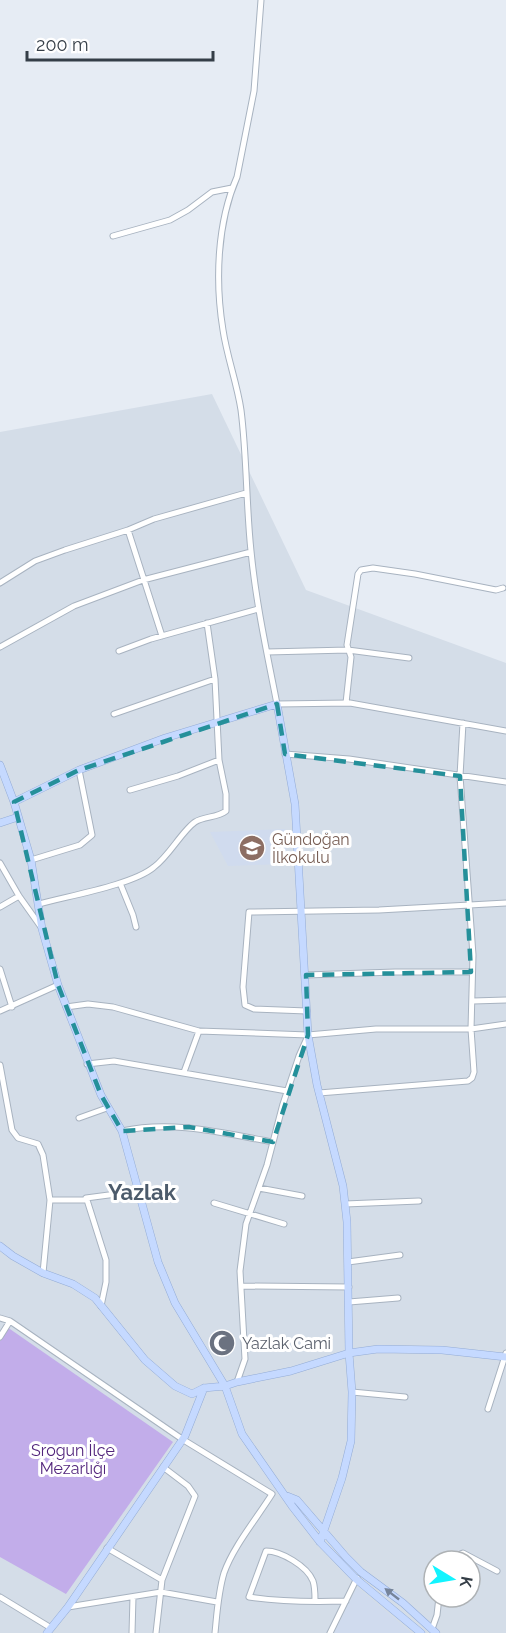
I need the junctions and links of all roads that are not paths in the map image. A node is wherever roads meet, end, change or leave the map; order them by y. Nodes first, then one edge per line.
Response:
1 (261, 0) edge
2 (232, 188) junction
3 (113, 236) dead end
4 (246, 493) junction
5 (128, 530) junction
6 (250, 552) junction
7 (143, 580) junction
8 (0, 583) edge
9 (503, 588) dead end
10 (258, 609) junction
11 (207, 623) junction
12 (162, 636) junction
13 (0, 647) edge
14 (348, 650) junction
15 (119, 651) dead end
16 (267, 652) junction
17 (409, 658) dead end
18 (215, 680) junction
19 (346, 703) junction
20 (278, 704) junction
21 (114, 714) dead end
22 (218, 722) junction
23 (463, 723) junction
24 (506, 731) edge
25 (285, 754) junction
26 (219, 760) junction
27 (0, 765) edge
28 (79, 770) junction
29 (460, 776) junction
30 (506, 782) edge
31 (130, 790) dead end
32 (14, 802) junction
33 (18, 817) junction
34 (0, 823) edge
35 (31, 860) junction
36 (0, 863) edge
37 (120, 883) junction
38 (19, 896) junction
39 (506, 903) edge
40 (39, 904) junction
41 (470, 905) junction
42 (0, 907) edge
43 (302, 911) junction
44 (136, 927) dead end
45 (42, 928) junction
46 (0, 969) edge
47 (471, 972) junction
48 (306, 975) junction
49 (58, 986) junction
50 (506, 1000) edge
51 (473, 1001) junction
52 (12, 1007) junction
53 (66, 1007) junction
54 (0, 1011) edge
55 (307, 1011) junction
56 (506, 1024) edge
57 (471, 1029) junction
58 (199, 1031) junction
59 (308, 1035) junction
60 (87, 1064) junction
61 (0, 1065) edge
62 (184, 1072) junction
63 (287, 1091) junction
64 (319, 1093) junction
65 (107, 1108) junction
66 (79, 1118) dead end
67 (122, 1131) junction
68 (273, 1142) junction
69 (259, 1188) junction
70 (139, 1191) junction
71 (302, 1196) dead end
72 (50, 1200) junction
73 (87, 1200) junction
74 (419, 1201) dead end
75 (214, 1203) dead end
76 (345, 1204) junction
77 (250, 1214) junction
78 (284, 1224) dead end
79 (0, 1246) edge
80 (400, 1255) dead end
81 (348, 1262) junction
82 (43, 1273) junction
83 (241, 1286) junction
84 (349, 1287) junction
85 (398, 1298) dead end
86 (349, 1302) junction
87 (100, 1306) junction
88 (0, 1318) edge
89 (10, 1321) junction
90 (0, 1337) edge
91 (349, 1353) junction
92 (505, 1356) edge
93 (237, 1382) junction
94 (225, 1386) junction
95 (204, 1388) junction
96 (352, 1392) junction
97 (405, 1397) dead end
98 (488, 1409) dead end
99 (182, 1439) junction
100 (163, 1467) junction
101 (272, 1494) junction
102 (287, 1496) junction
103 (324, 1532) junction
104 (320, 1542) junction
105 (107, 1548) junction
106 (482, 1563) edge
107 (497, 1571) dead end
108 (361, 1572) junction
109 (356, 1579) junction
110 (162, 1580) junction
111 (161, 1593) junction
112 (0, 1597) edge
113 (133, 1597) junction
114 (315, 1600) junction
115 (346, 1601) junction
116 (218, 1602) junction
117 (68, 1607) junction
118 (438, 1609) edge
119 (49, 1630) edge
120 (434, 1631) edge
121 (132, 1633) edge
122 (156, 1633) edge
123 (215, 1633) edge
124 (330, 1633) edge
125 (421, 1633) edge

1 - 2 street
2 - 3 street
2 - 4 street
4 - 5 street
4 - 6 street
5 - 7 street
5 - 8 street
6 - 7 street
6 - 10 street
7 - 12 street
7 - 13 street
9 - 14 street
10 - 11 street
10 - 16 street
11 - 12 street
11 - 18 street
12 - 15 street
14 - 16 street
14 - 17 street
14 - 19 street
16 - 20 street
18 - 21 street
18 - 22 street
19 - 20 street
19 - 23 street
20 - 22 street
20 - 25 street
22 - 26 street
22 - 28 street
23 - 24 street
23 - 29 street
25 - 29 street
25 - 43 street
26 - 31 street
26 - 37 street
27 - 32 street
28 - 32 street
28 - 35 street
29 - 30 street
29 - 41 street
32 - 33 street
33 - 34 street
33 - 35 street
35 - 40 street
36 - 38 street
37 - 40 street
37 - 44 street
38 - 42 street
38 - 45 street
39 - 41 street
40 - 45 street
41 - 43 street
41 - 47 street
43 - 48 street
43 - 55 street
45 - 49 street
46 - 52 street
47 - 48 street
47 - 51 street
48 - 55 street
49 - 52 street
49 - 53 street
50 - 51 street
51 - 57 street
52 - 54 street
53 - 58 street
53 - 60 street
55 - 59 street
56 - 57 street
57 - 59 street
57 - 64 street
58 - 59 street
58 - 62 street
59 - 63 street
59 - 64 street
60 - 62 street
60 - 65 street
61 - 72 street
62 - 63 street
63 - 68 street
64 - 76 street
65 - 66 street
65 - 67 street
67 - 68 street
67 - 70 street
68 - 69 street
69 - 71 street
69 - 77 street
70 - 73 street
70 - 94 street
72 - 73 street
72 - 82 street
73 - 87 street
74 - 76 street
75 - 77 street
76 - 81 street
77 - 78 street
77 - 83 street
79 - 82 street
80 - 81 street
81 - 84 street
82 - 87 street
83 - 84 street
83 - 93 street
84 - 86 street
85 - 86 street
86 - 91 street
87 - 95 street
88 - 89 street
89 - 90 street
89 - 99 street
91 - 92 street
91 - 93 street
91 - 96 street
92 - 98 street
93 - 94 street
94 - 95 street
94 - 102 street
95 - 99 street
96 - 97 street
96 - 103 street
99 - 100 street
99 - 101 street
100 - 105 street
100 - 110 street
101 - 102 street
101 - 116 street
102 - 103 street
102 - 104 street
103 - 104 street
103 - 108 street
104 - 109 street
105 - 110 street
105 - 117 street
106 - 107 street
108 - 109 street
120 -> 108 street
109 - 115 street
109 - 125 street
110 - 111 street
111 - 113 street
111 - 116 street
111 - 122 street
112 - 119 street
113 - 117 street
113 - 121 street
114 - 114 street
114 - 115 street
115 - 124 street
116 - 123 street
117 - 119 street
118 - 120 street

